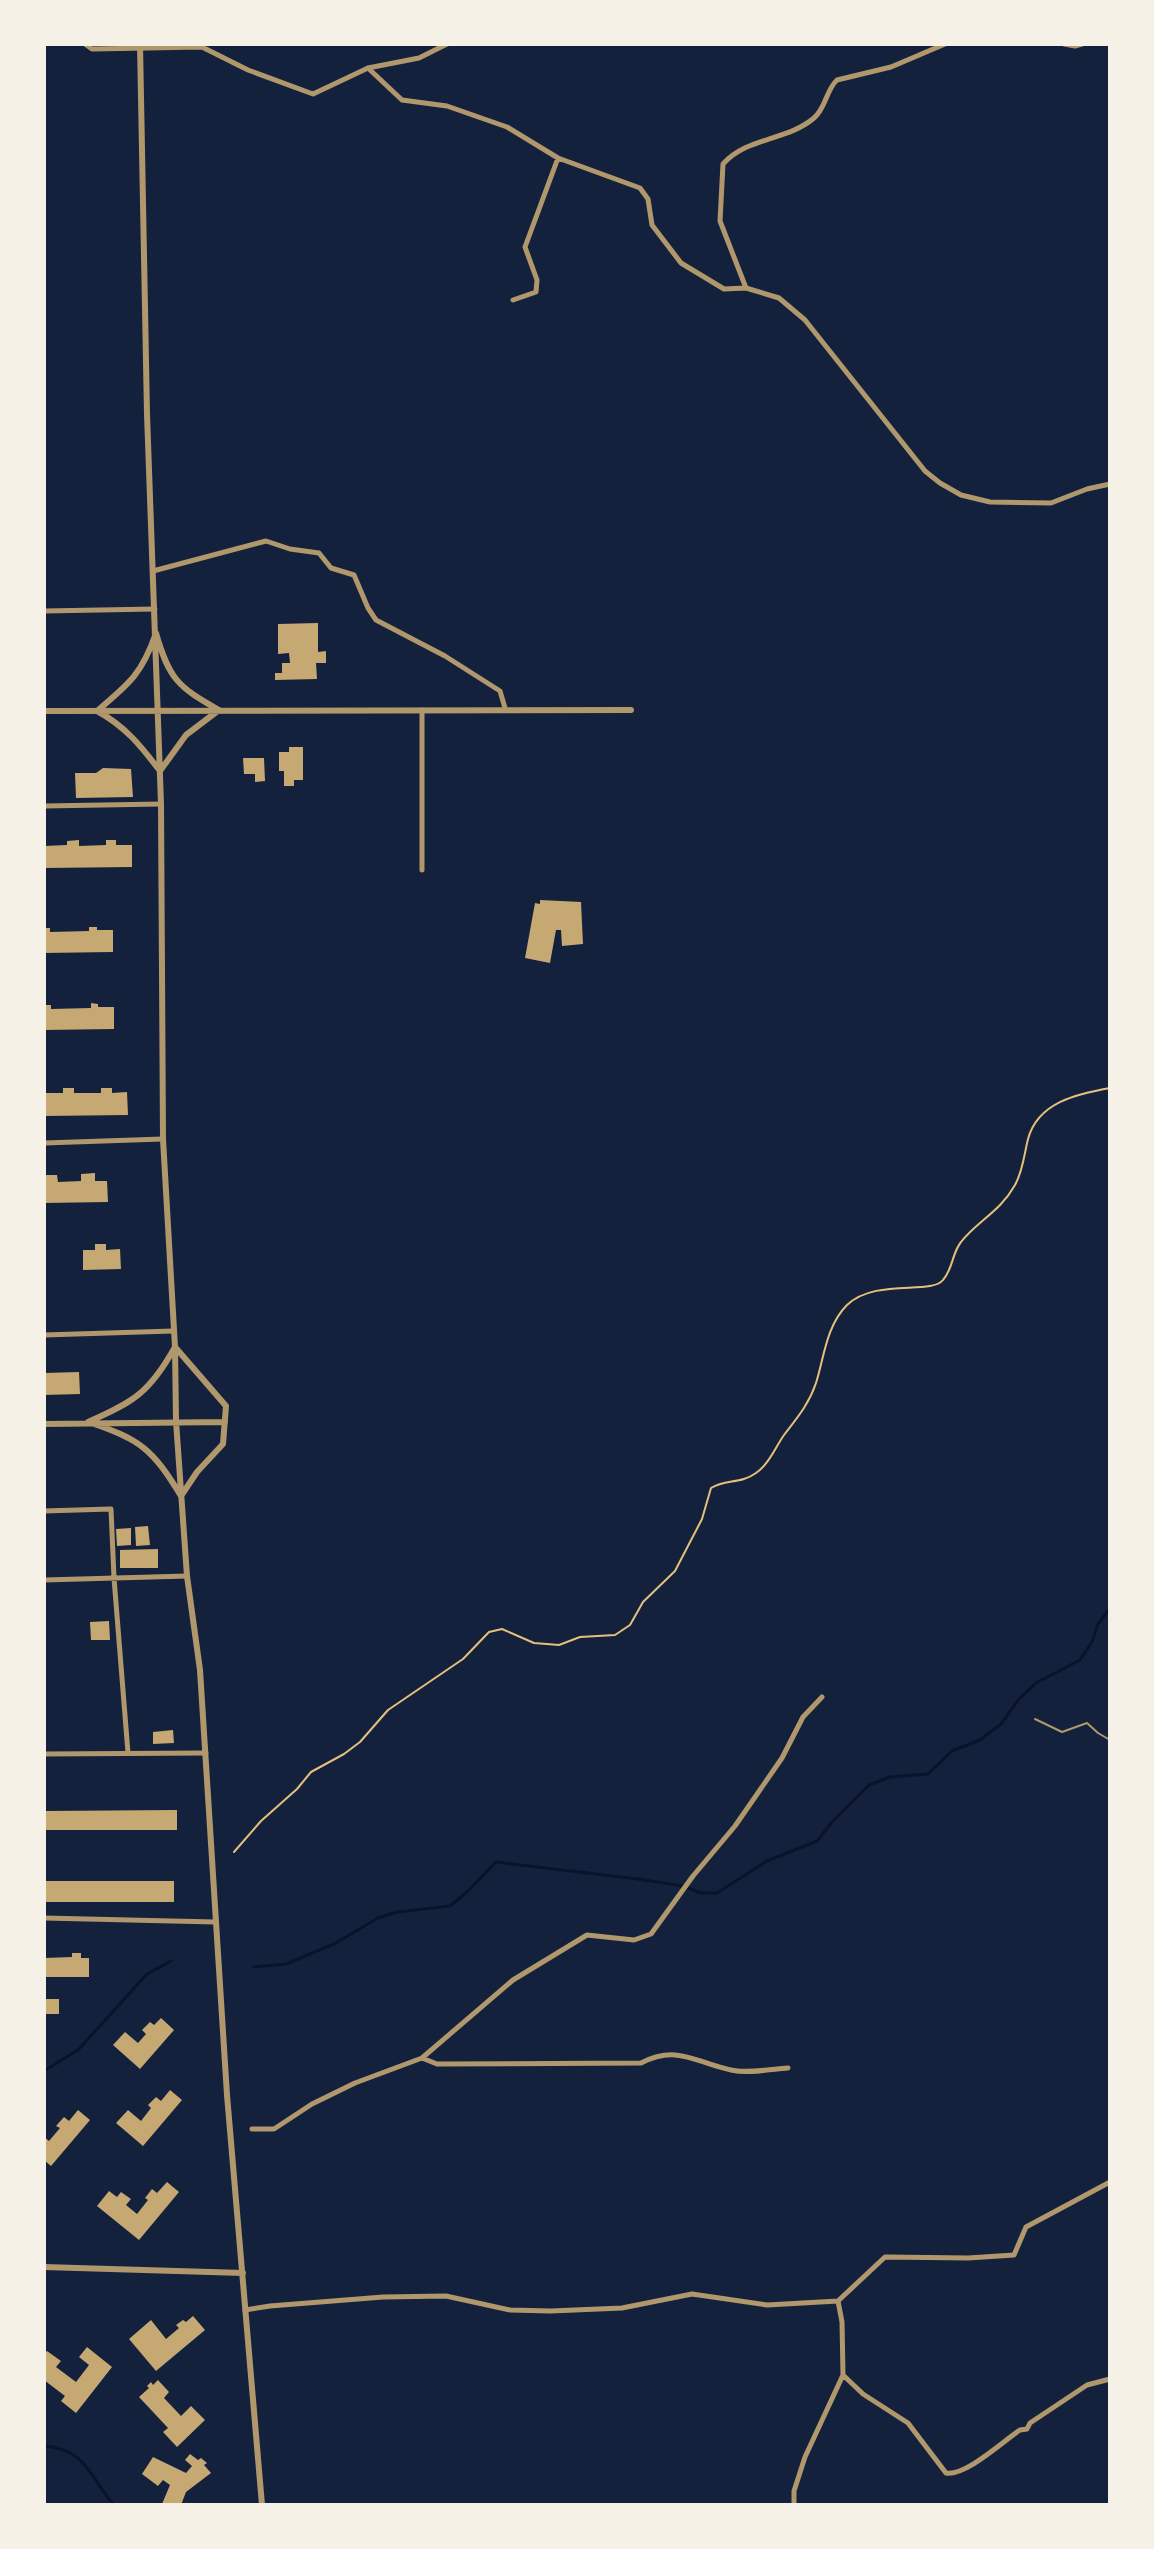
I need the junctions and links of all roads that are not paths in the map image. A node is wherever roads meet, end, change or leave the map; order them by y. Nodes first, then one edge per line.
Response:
1 (85, 44) edge
2 (447, 44) edge
3 (945, 44) edge
4 (1064, 44) edge
5 (1082, 44) edge
6 (93, 47) edge
7 (140, 47) edge
8 (368, 68) junction
9 (558, 158) junction
10 (746, 288) junction
11 (513, 300) dead end
12 (1110, 484) edge
13 (153, 571) junction
14 (155, 609) junction
15 (44, 611) edge
16 (156, 633) junction
17 (505, 708) junction
18 (158, 710) junction
19 (219, 710) junction
20 (422, 710) junction
21 (631, 710) dead end
22 (44, 711) edge
23 (97, 711) junction
24 (160, 771) junction
25 (161, 804) junction
26 (44, 806) edge
27 (422, 870) dead end
28 (163, 1139) junction
29 (44, 1143) edge
30 (173, 1331) junction
31 (44, 1335) edge
32 (175, 1347) junction
33 (176, 1421) junction
34 (88, 1422) junction
35 (225, 1422) junction
36 (44, 1424) edge
37 (181, 1496) junction
38 (44, 1511) edge
39 (187, 1576) junction
40 (114, 1578) junction
41 (44, 1580) edge
42 (822, 1697) dead end
43 (1035, 1719) dead end
44 (1110, 1740) edge
45 (128, 1753) junction
46 (206, 1753) junction
47 (44, 1754) edge
48 (44, 1918) edge
49 (215, 1922) junction
50 (422, 2058) junction
51 (788, 2068) dead end
52 (252, 2129) dead end
53 (1110, 2182) edge
54 (44, 2267) edge
55 (243, 2273) junction
56 (838, 2301) junction
57 (245, 2310) junction
58 (843, 2375) junction
59 (1110, 2379) edge
60 (262, 2505) edge
61 (794, 2505) edge

1 - 6 street
2 - 8 street
3 - 10 street
4 - 5 street
6 - 7 street
7 - 8 street
7 - 13 street
8 - 9 street
9 - 10 street
9 - 11 street
10 - 12 street
13 - 14 street
13 - 17 street
14 - 15 street
14 - 16 street
16 - 18 street
16 - 19 street
16 - 23 street
17 - 20 street
17 - 21 street
18 - 19 street
18 - 23 street
18 - 24 street
19 - 20 street
19 - 24 street
20 - 27 street
22 - 23 street
23 - 24 street
24 - 25 street
25 - 26 street
25 - 28 street
28 - 29 street
28 - 30 street
30 - 31 street
30 - 32 street
32 - 33 street
32 - 34 street
32 - 35 street
33 - 34 street
33 - 35 street
33 - 37 street
34 - 36 street
34 - 37 street
35 - 37 street
37 - 39 street
38 - 40 street
39 - 40 street
39 - 46 street
40 - 41 street
40 - 45 street
42 - 50 street
43 - 44 lane
45 - 46 street
45 - 47 street
46 - 49 street
48 - 49 street
49 - 55 street
50 - 51 street
50 - 52 street
53 - 56 street
54 - 55 street
55 - 57 street
56 - 57 street
56 - 58 street
57 - 60 street
58 - 59 street
58 - 61 street

